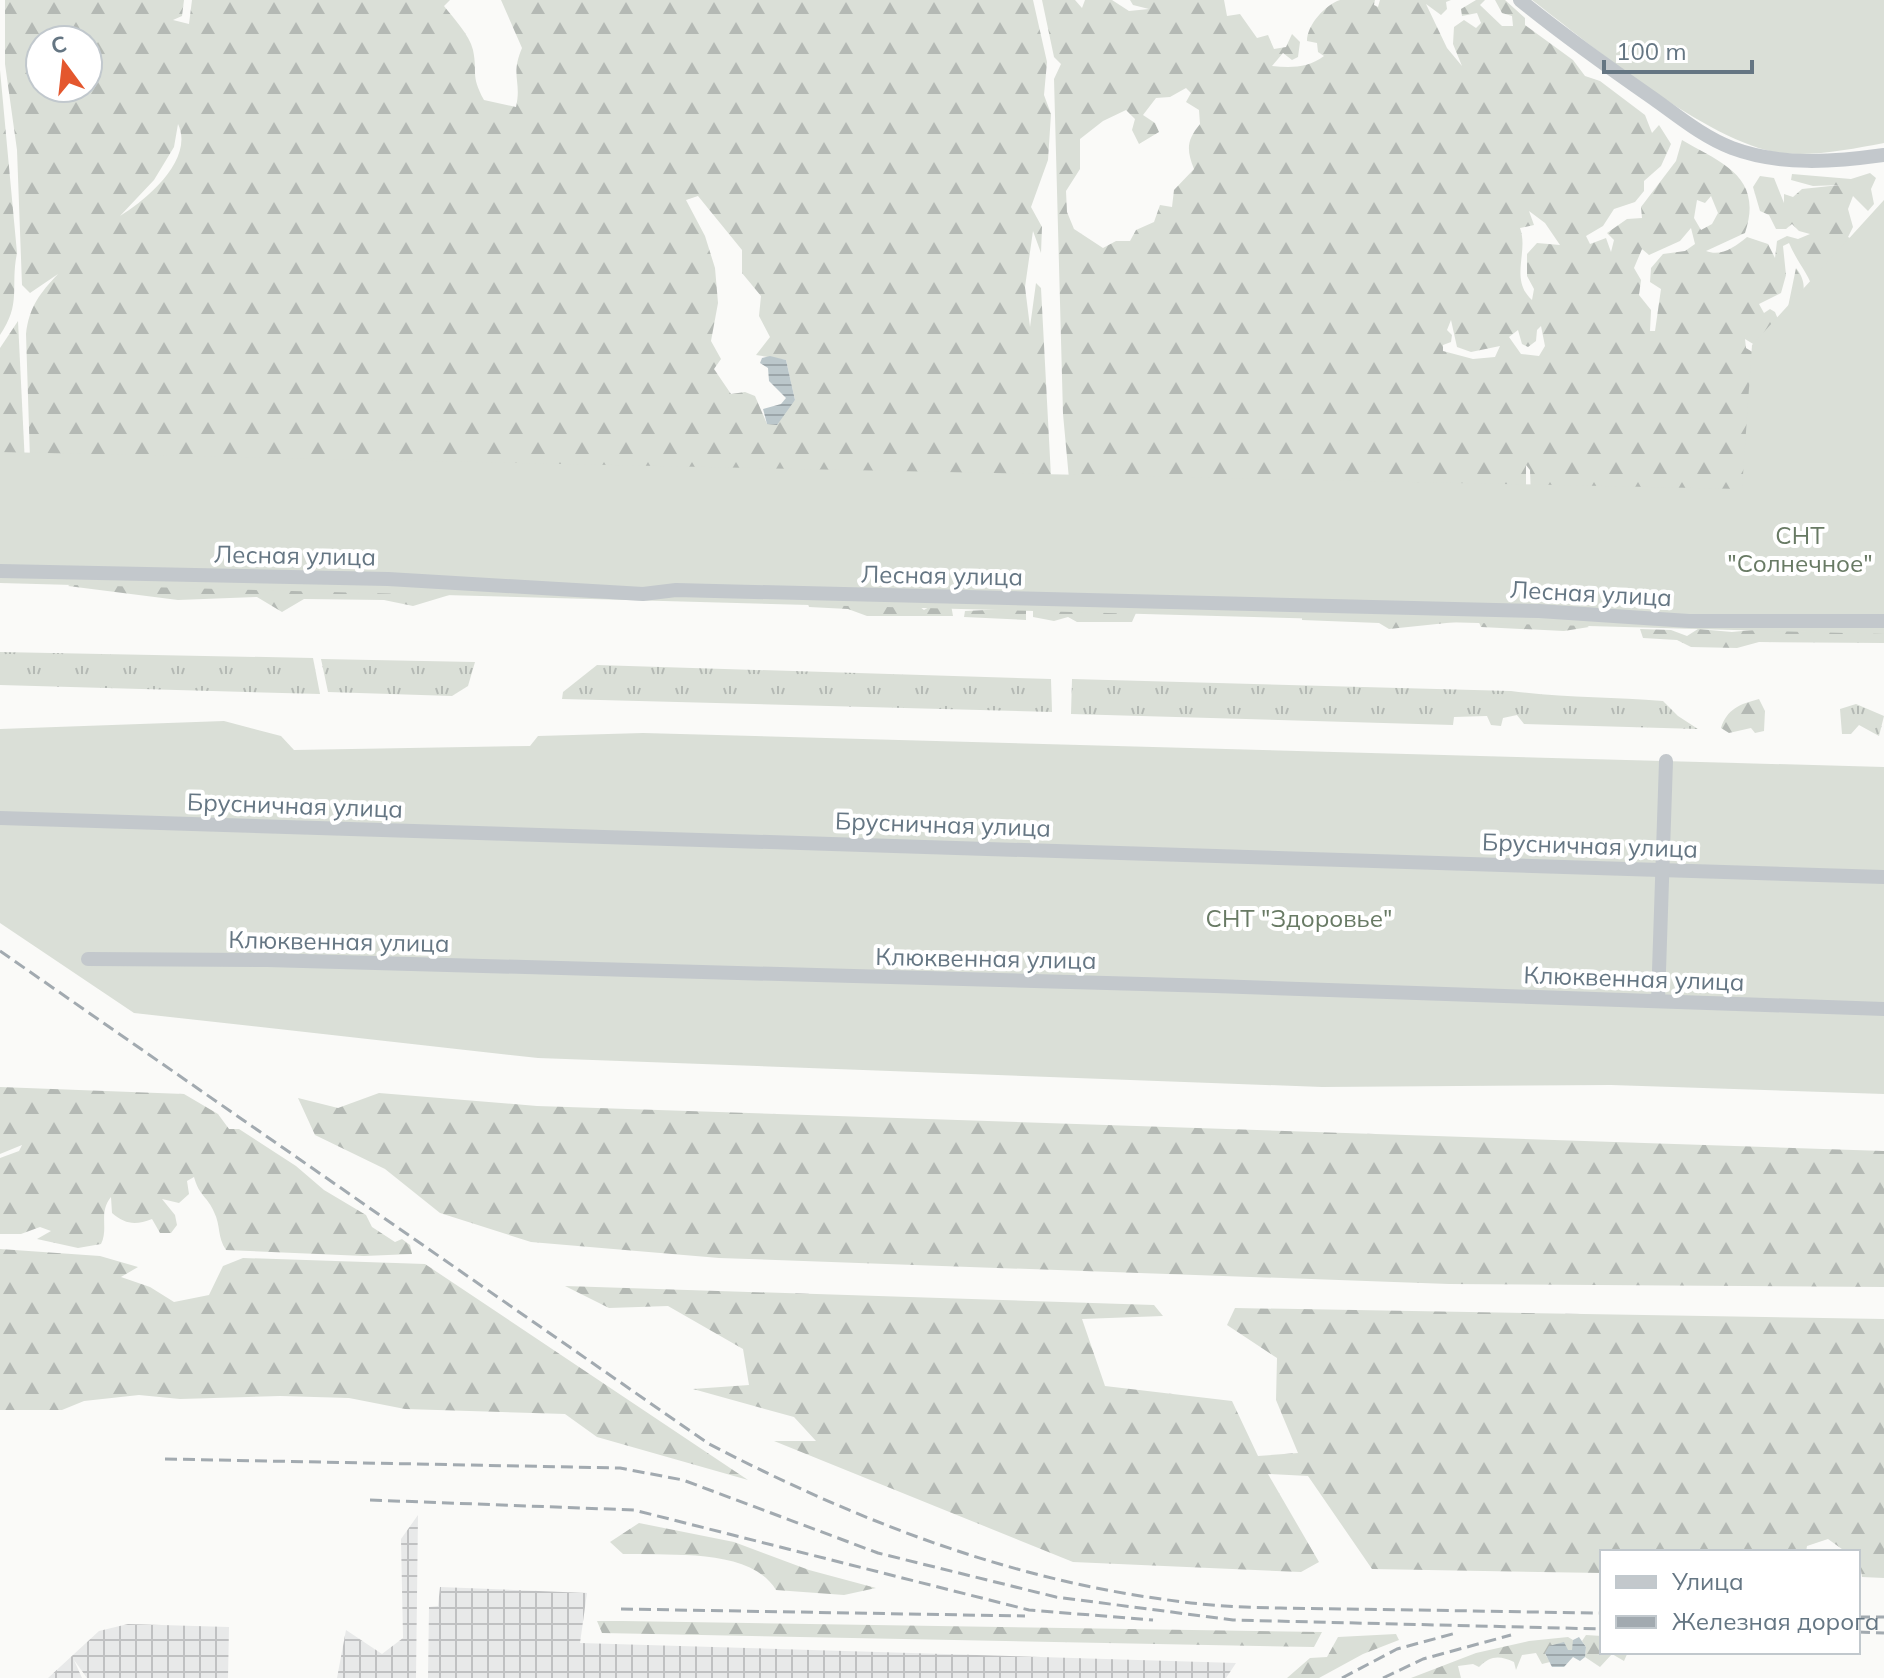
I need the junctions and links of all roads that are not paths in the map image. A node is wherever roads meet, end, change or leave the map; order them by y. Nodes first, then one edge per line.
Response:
1 (1520, 0) edge
2 (1884, 155) edge
3 (0, 571) edge
4 (1884, 621) edge
5 (1666, 761) dead end
6 (0, 818) edge
7 (1662, 870) junction
8 (1884, 877) edge
9 (88, 959) dead end
10 (1658, 1001) junction
11 (1884, 1009) edge

1 - 2 street
3 - 4 street, Лесная улица
5 - 7 street
6 - 7 street, Брусничная улица
7 - 8 street, Брусничная улица
7 - 10 street
9 - 10 street, Клюквенная улица
10 - 11 street, Клюквенная улица

